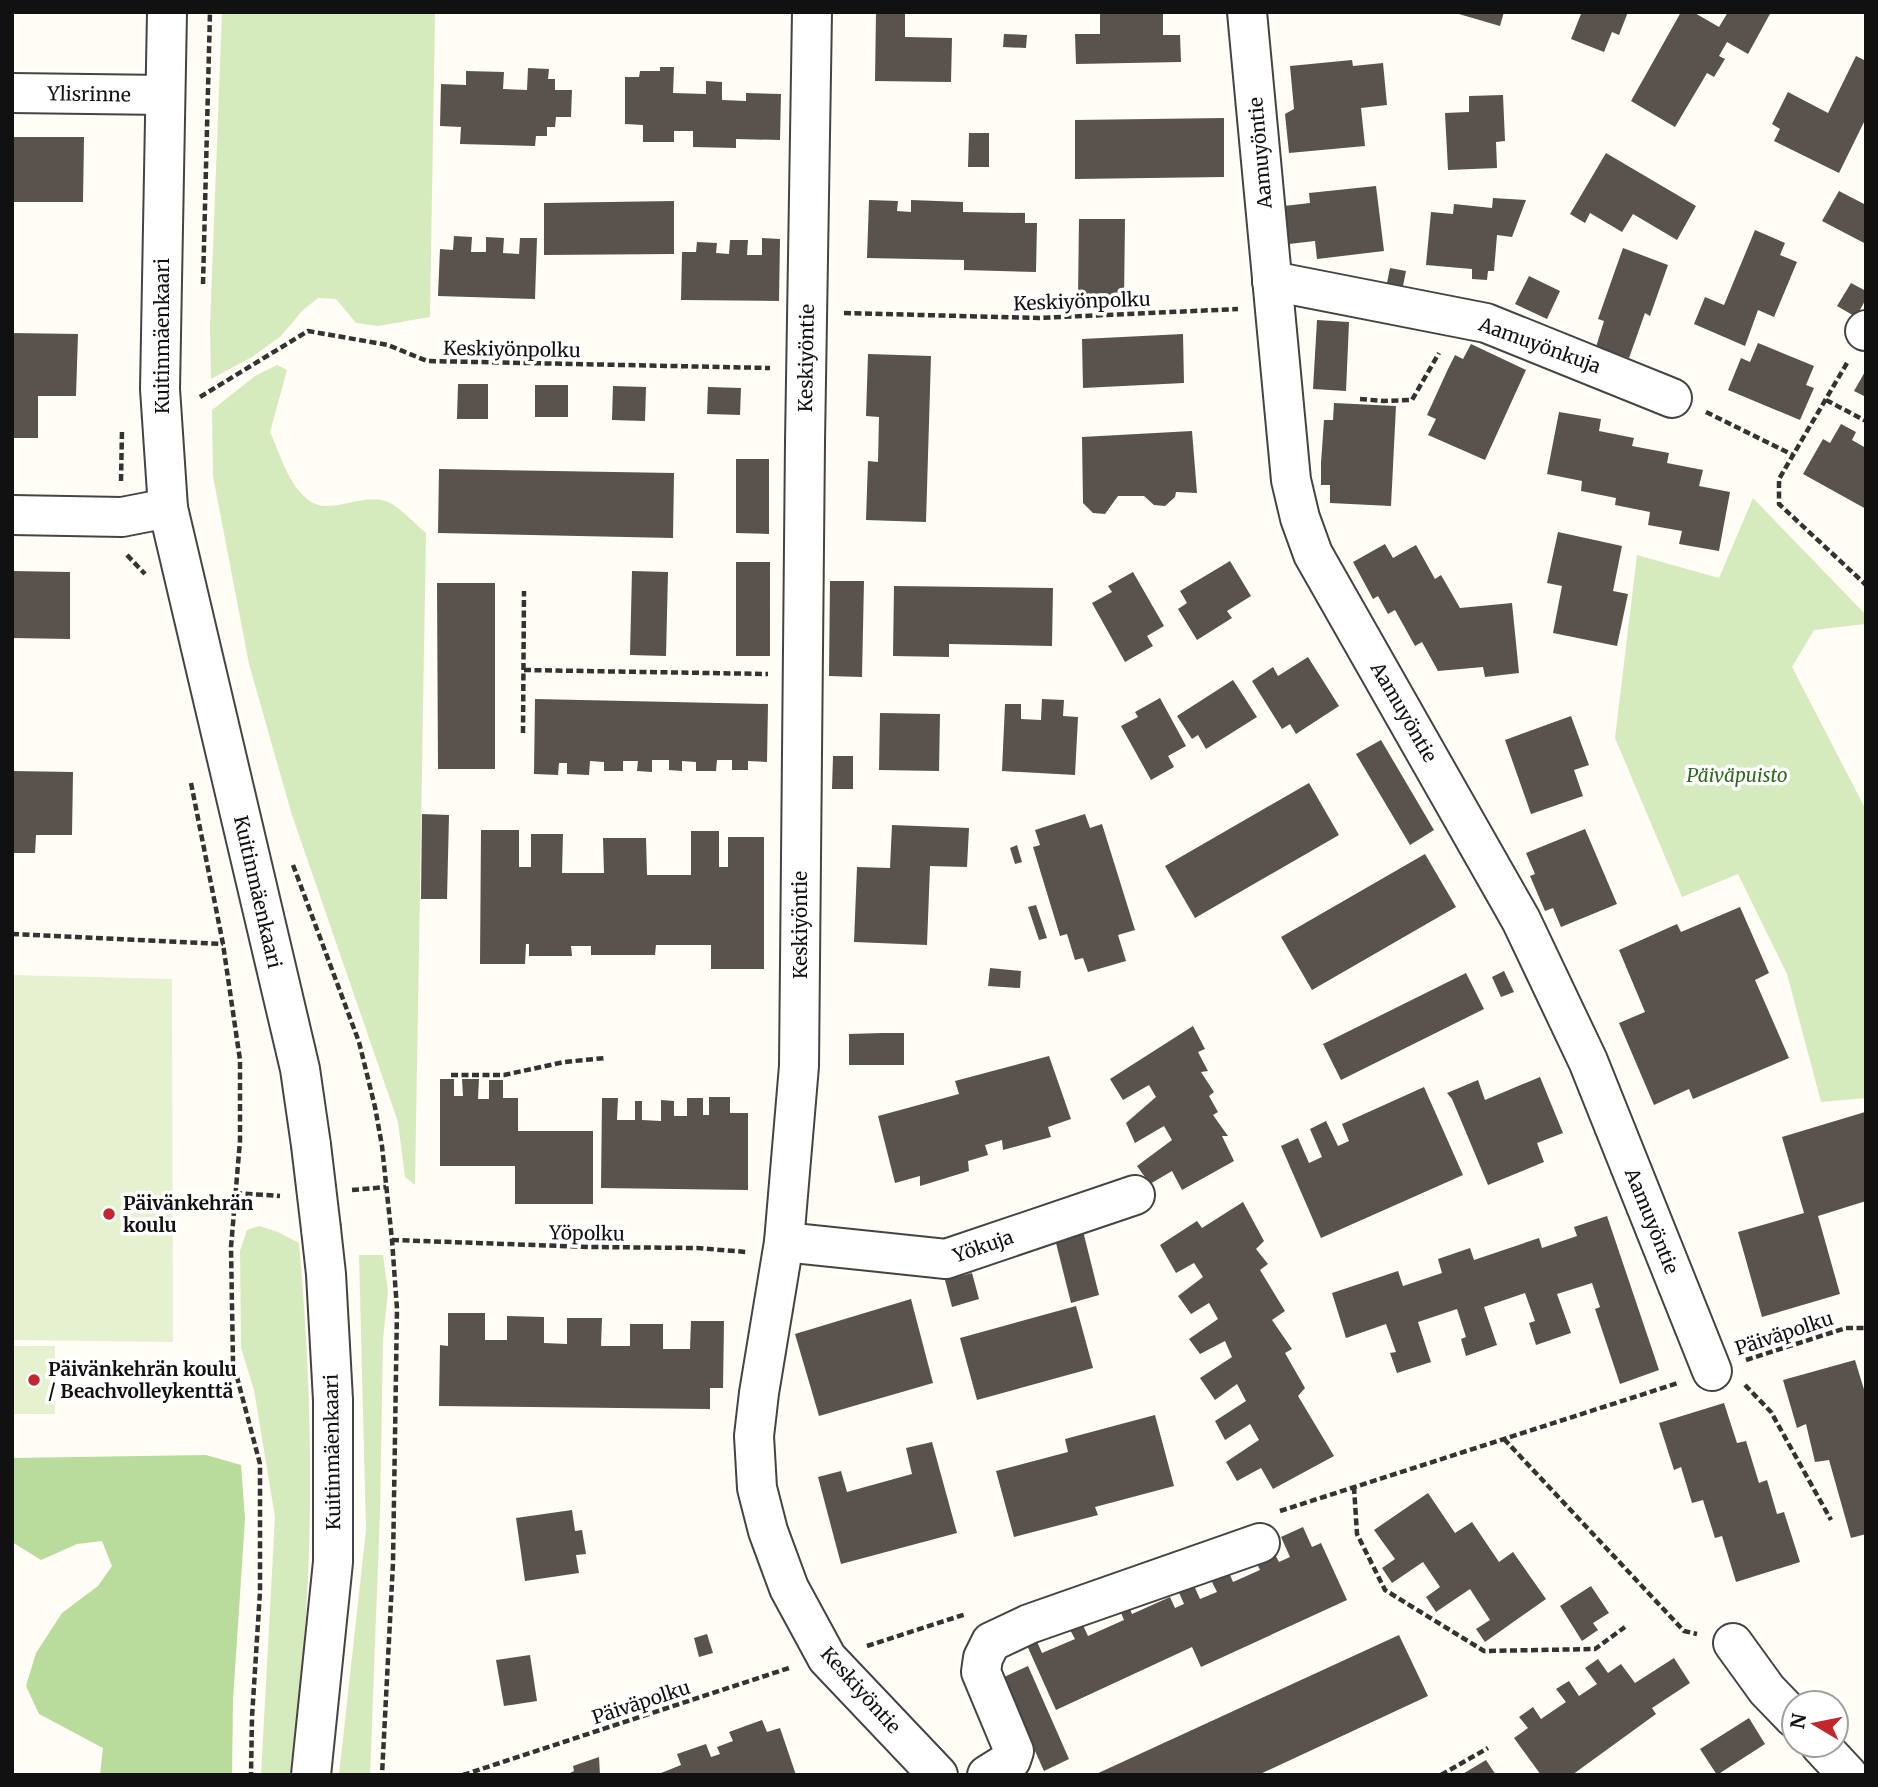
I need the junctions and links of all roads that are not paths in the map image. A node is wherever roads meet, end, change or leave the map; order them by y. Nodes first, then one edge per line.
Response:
1 (167, 12) edge
2 (813, 12) edge
3 (1247, 12) edge
4 (12, 93) edge
5 (165, 95) junction
6 (1273, 294) junction
7 (1672, 398) road end
8 (168, 508) junction
9 (12, 515) edge
10 (1135, 1195) dead end
11 (783, 1249) junction
12 (1712, 1371) road end
13 (1260, 1543) dead end
14 (1733, 1643) road end
15 (1780, 1703) edge
16 (1833, 1759) edge
17 (311, 1775) edge
18 (938, 1775) edge
19 (987, 1775) edge
20 (1848, 1775) edge

1 - 5 street, Kuitinmäenkaari
2 - 11 street, Keskiyöntie
3 - 6 street, Aamuyöntie
4 - 5 street, Ylisrinne
5 - 8 street, Kuitinmäenkaari
6 - 7 street, Aamuyönkuja
6 - 12 street, Aamuyöntie
8 - 9 street
8 - 17 street, Kuitinmäenkaari, bridge
10 - 11 street, Yökuja
11 - 18 street, Keskiyöntie
13 - 19 street
14 - 15 street
16 - 20 street

